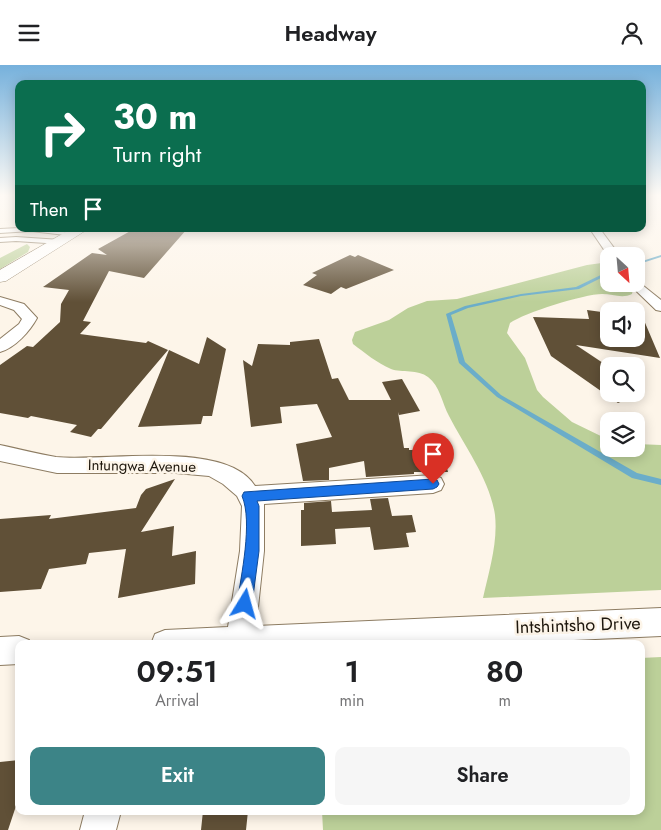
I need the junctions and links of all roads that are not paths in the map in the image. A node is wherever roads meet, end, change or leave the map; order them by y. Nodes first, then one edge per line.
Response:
1 (52, 232) edge
2 (597, 232) edge
3 (72, 235) edge
4 (0, 240) edge
5 (608, 247) edge
6 (0, 277) edge
7 (645, 293) edge
8 (0, 301) edge
9 (661, 307) edge
10 (0, 347) edge
11 (0, 453) edge
12 (433, 484) dead end
13 (249, 496) junction
14 (661, 622) edge
15 (240, 640) joint
16 (15, 650) edge
17 (0, 651) edge
18 (102, 815) edge
19 (98, 830) edge

1 - 3 lane
2 - 5 street
3 - 4 lane
3 - 6 main road
7 - 9 street
8 - 10 street
11 - 13 street, Intungwa Avenue
12 - 13 street
13 - 15 street
14 - 15 street, Intshintsho Drive
16 - 17 street
18 - 19 street

